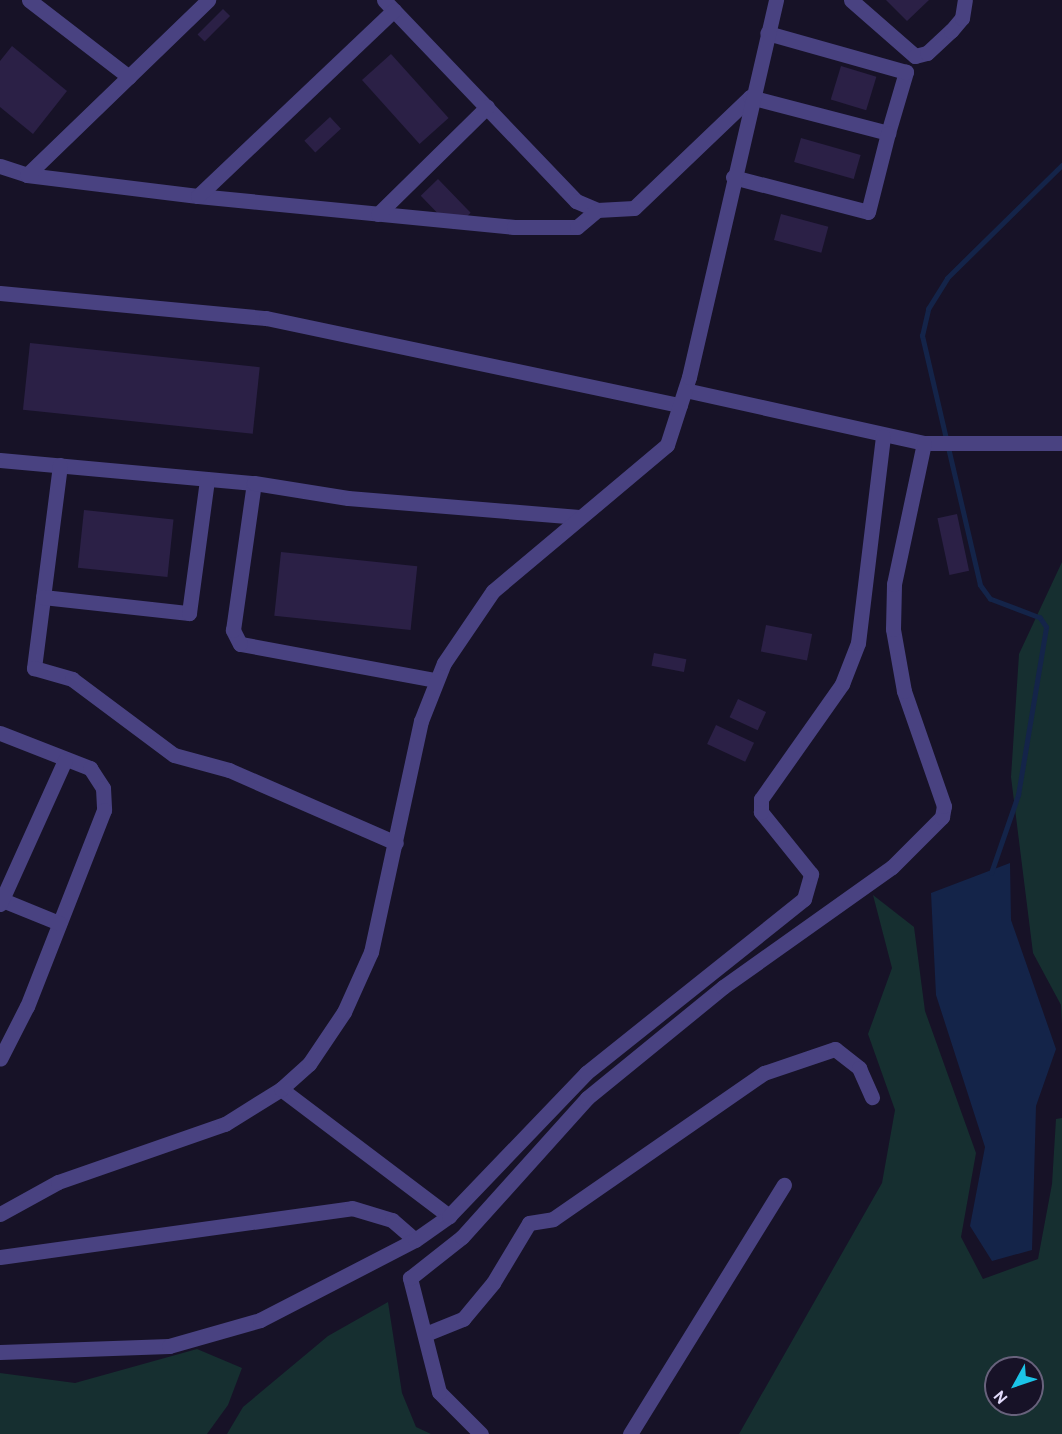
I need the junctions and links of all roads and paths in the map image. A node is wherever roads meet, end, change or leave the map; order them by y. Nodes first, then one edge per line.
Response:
1 (29, 0) edge
2 (208, 0) edge
3 (776, 0) edge
4 (850, 0) edge
5 (965, 0) edge
6 (389, 5) edge
7 (767, 33) junction
8 (129, 77) junction
9 (750, 97) junction
10 (487, 107) junction
11 (888, 133) junction
12 (0, 166) edge
13 (27, 175) junction
14 (733, 177) junction
15 (198, 195) junction
16 (597, 210) junction
17 (378, 214) junction
18 (0, 293) edge
19 (685, 390) junction
20 (680, 405) junction
21 (883, 437) junction
22 (924, 443) junction
23 (1062, 443) edge
24 (0, 460) edge
25 (60, 465) junction
26 (207, 479) junction
27 (254, 483) junction
28 (579, 518) junction
29 (43, 597) junction
30 (435, 680) junction
31 (0, 733) edge
32 (65, 760) junction
33 (396, 843) junction
34 (1, 901) edge
35 (59, 923) junction
36 (0, 1059) edge
37 (281, 1089) junction
38 (872, 1097) dead end
39 (784, 1185) dead end
40 (0, 1214) edge
41 (449, 1216) junction
42 (415, 1240) junction
43 (0, 1257) edge
44 (428, 1333) junction
45 (0, 1352) edge
46 (481, 1434) edge
47 (630, 1434) edge

1 - 8 street
2 - 8 street
3 - 7 street
4 - 5 street
6 - 10 street
6 - 15 street
7 - 9 street
7 - 11 street
8 - 13 street
9 - 11 street
9 - 14 street
9 - 16 street
10 - 16 street
10 - 17 street
11 - 14 street
12 - 13 street
13 - 15 street
14 - 19 street
15 - 17 street
16 - 17 street
18 - 20 street
19 - 20 street
19 - 21 street
20 - 28 street
21 - 22 street
21 - 41 street
22 - 23 street
22 - 44 street
24 - 25 street
25 - 26 street
25 - 29 street
26 - 27 street
26 - 29 street
27 - 28 street
27 - 30 street
28 - 30 street
29 - 33 street
30 - 33 street
31 - 32 street
32 - 34 street
32 - 35 street
33 - 37 street
34 - 35 street
35 - 36 street
37 - 40 street
37 - 41 street
38 - 44 street
39 - 47 street
41 - 42 street
42 - 43 street
42 - 45 street
44 - 46 street

